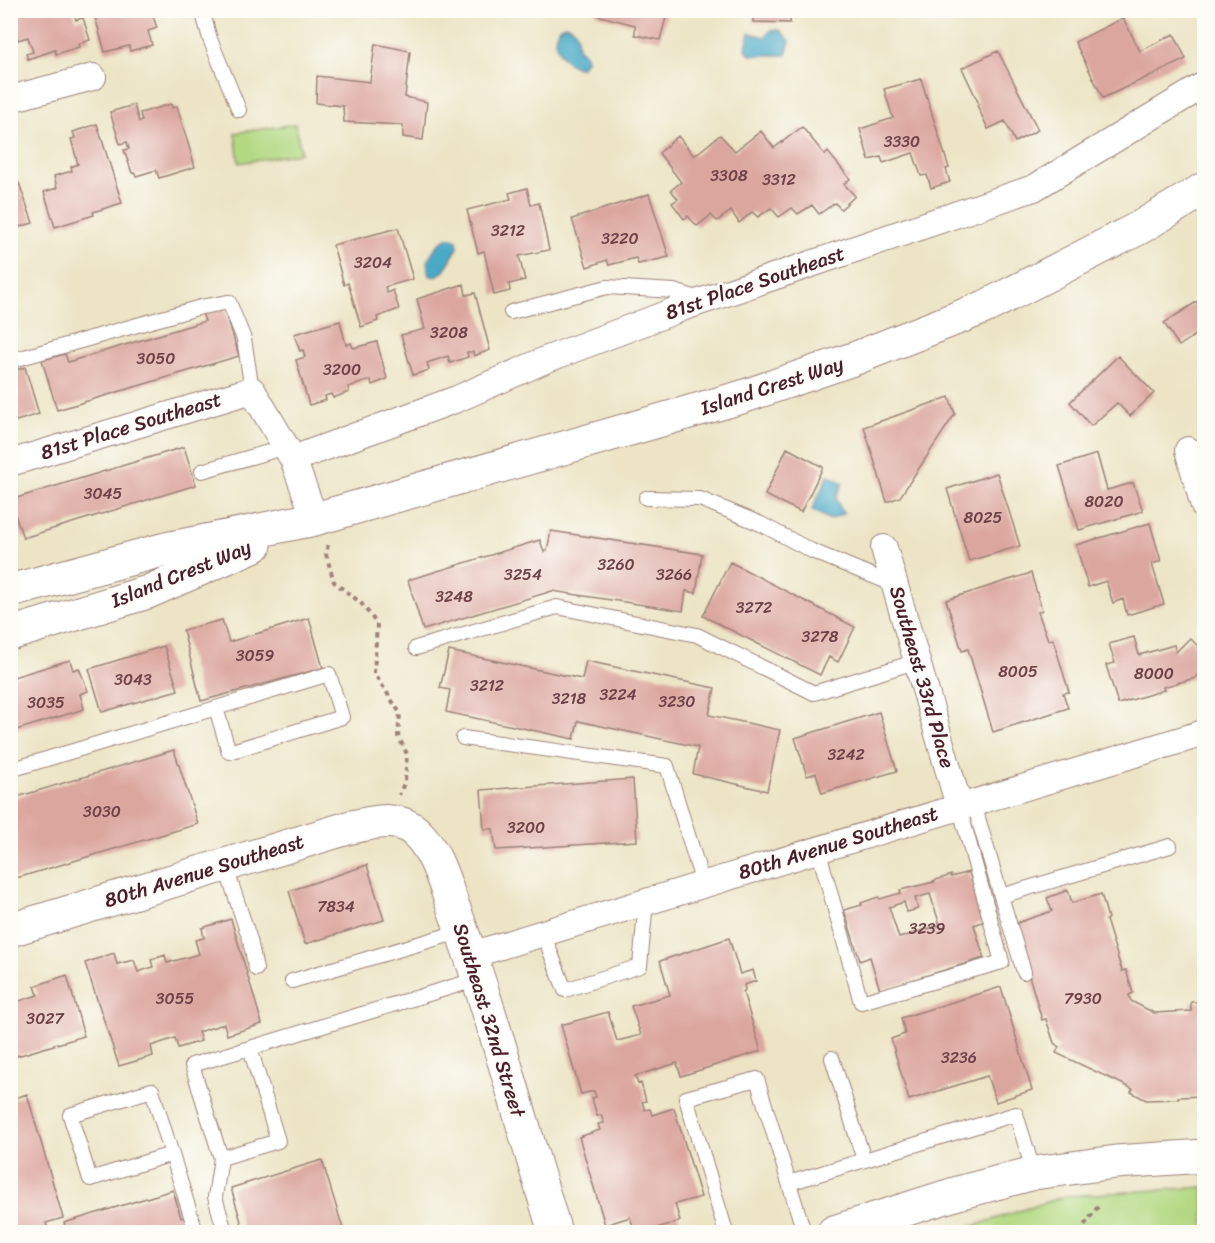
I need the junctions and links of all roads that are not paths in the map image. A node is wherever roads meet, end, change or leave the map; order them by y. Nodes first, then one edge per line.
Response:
1 (202, 10) edge
2 (93, 77) dead end
3 (1204, 85) edge
4 (10, 99) edge
5 (239, 110) dead end
6 (1204, 189) edge
7 (705, 300) junction
8 (511, 312) dead end
9 (10, 362) edge
10 (252, 390) junction
11 (1188, 450) dead end
12 (290, 453) junction
13 (10, 463) edge
14 (202, 471) dead end
15 (645, 498) dead end
16 (1204, 506) edge
17 (325, 516) junction
18 (884, 548) dead end
19 (895, 585) junction
20 (10, 591) edge
21 (10, 634) edge
22 (416, 648) dead end
23 (918, 661) junction
24 (216, 708) junction
25 (1204, 733) edge
26 (463, 738) dead end
27 (10, 770) edge
28 (966, 804) junction
29 (400, 822) joint
30 (1170, 846) dead end
31 (818, 849) junction
32 (225, 865) junction
33 (703, 884) junction
34 (1001, 896) junction
35 (646, 901) junction
36 (10, 930) edge
37 (543, 933) junction
38 (470, 955) junction
39 (256, 969) dead end
40 (1024, 972) dead end
41 (292, 981) dead end
42 (250, 1048) junction
43 (832, 1058) dead end
44 (172, 1154) junction
45 (1204, 1156) edge
46 (221, 1158) junction
47 (864, 1160) junction
48 (1034, 1173) junction
49 (789, 1183) junction
50 (196, 1233) edge
51 (225, 1233) edge
52 (555, 1233) edge
53 (726, 1233) edge
54 (804, 1233) edge
55 (834, 1233) edge

1 - 5 lane
2 - 4 street
3 - 7 street, 81st Place Southeast
6 - 17 main road, Island Crest Way
7 - 8 lane
7 - 12 street, 81st Place Southeast
9 - 10 lane
10 - 12 street
10 - 13 street, 81st Place Southeast
11 - 16 street
12 - 14 lane
12 - 17 street
15 - 19 lane
17 - 20 main road, Island Crest Way
17 - 21 main road, Island Crest Way
18 - 19 street, Southeast 33rd Place
19 - 23 street, Southeast 33rd Place
22 - 23 lane
23 - 28 street, Southeast 33rd Place
24 - 24 lane
24 - 27 lane
25 - 28 street, 80th Avenue Southeast
26 - 33 lane
28 - 31 street, 80th Avenue Southeast
28 - 31 lane
28 - 34 lane
29 - 32 main road, 80th Avenue Southeast
29 - 38 main road, Southeast 32nd Street
30 - 34 lane
31 - 33 street, 80th Avenue Southeast
32 - 36 main road, 80th Avenue Southeast
32 - 39 lane
33 - 35 street, 80th Avenue Southeast
34 - 40 lane
35 - 37 street, 80th Avenue Southeast
35 - 37 lane
37 - 38 street, 80th Avenue Southeast
38 - 41 lane
38 - 42 lane
38 - 52 main road, Southeast 32nd Street
42 - 46 lane
42 - 46 lane
43 - 47 lane
44 - 44 lane
44 - 50 lane
45 - 48 main road
46 - 51 lane
47 - 48 lane
47 - 49 lane
48 - 55 main road
49 - 53 lane
49 - 54 lane

